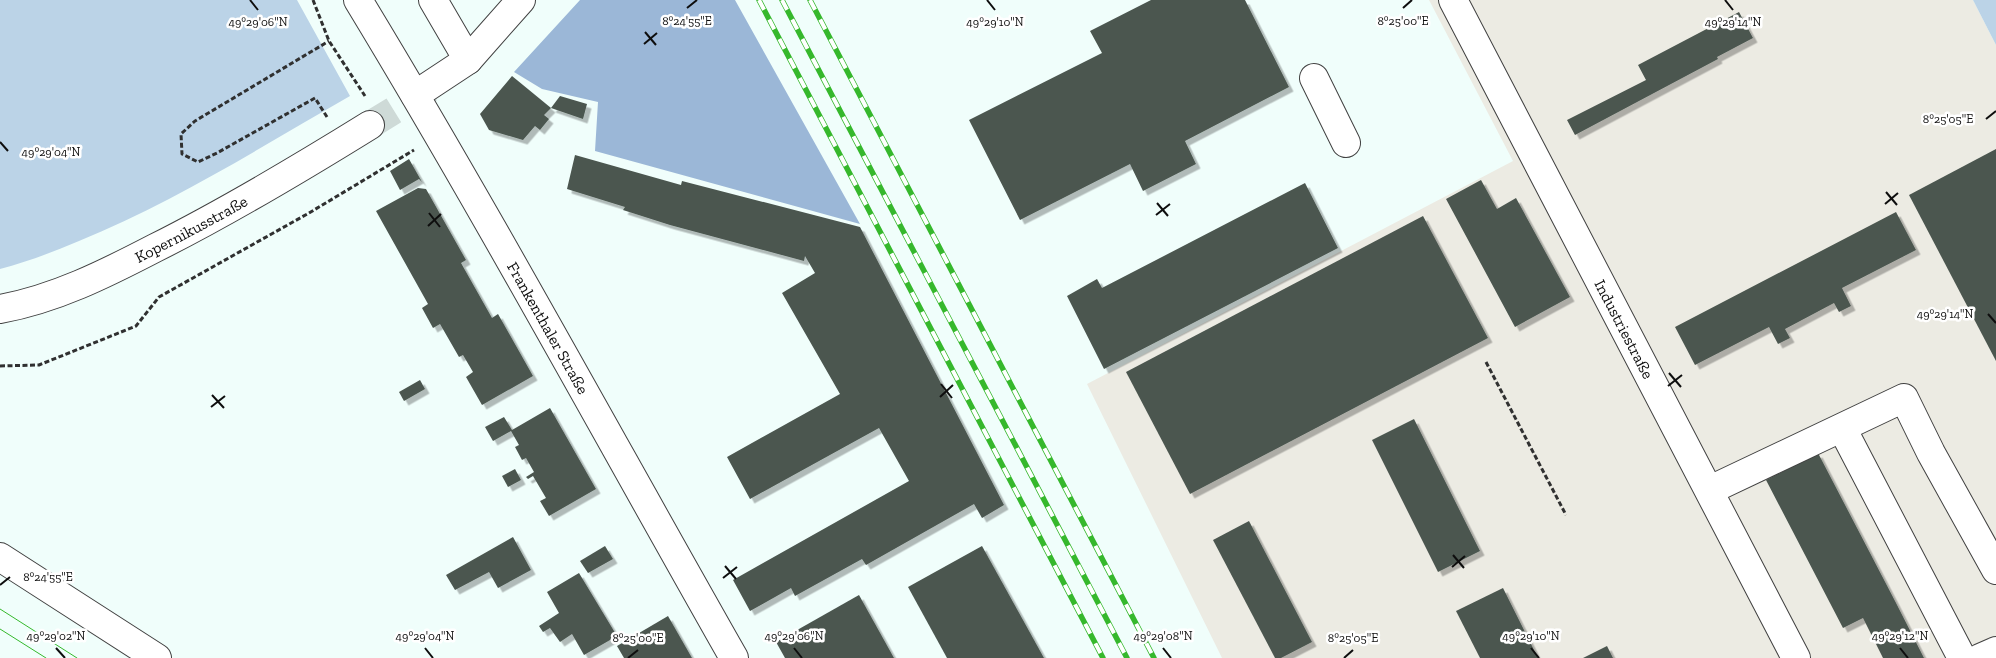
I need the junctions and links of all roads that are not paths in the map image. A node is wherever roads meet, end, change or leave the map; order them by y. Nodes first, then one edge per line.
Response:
1 (358, 0) edge
2 (433, 0) edge
3 (521, 0) edge
4 (1453, 0) edge
5 (468, 60) junction
6 (1314, 78) dead end
7 (416, 95) junction
8 (370, 115) tunnel mouth
9 (1346, 143) dead end
10 (0, 309) edge
11 (1842, 428) junction
12 (1710, 490) junction
13 (0, 558) edge
14 (1996, 570) edge
15 (1996, 651) edge
16 (157, 658) edge
17 (734, 658) edge
18 (1796, 658) edge
19 (1962, 658) edge
20 (1980, 658) edge

1 - 7 street, Frankenthaler Straße
2 - 5 street
3 - 5 street
4 - 12 street, Industriestraße
5 - 7 street
6 - 9 street
7 - 17 street, Frankenthaler Straße
8 - 10 street, Kopernikusstraße
11 - 12 street
11 - 14 street
11 - 19 street
12 - 18 street, Industriestraße
13 - 16 street
15 - 20 street

